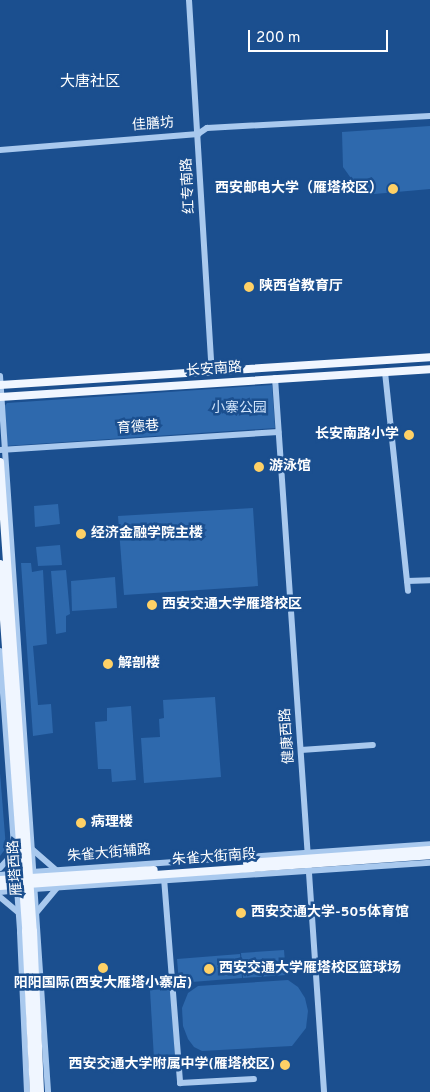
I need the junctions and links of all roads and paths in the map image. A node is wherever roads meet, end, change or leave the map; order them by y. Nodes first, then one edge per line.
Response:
1 (190, 0) edge
2 (430, 116) edge
3 (198, 134) junction
4 (0, 150) edge
5 (430, 357) edge
6 (430, 369) edge
7 (212, 371) junction
8 (385, 372) junction
9 (0, 376) edge
10 (275, 378) junction
11 (0, 385) edge
12 (1, 397) edge
13 (278, 432) junction
14 (3, 450) edge
15 (0, 462) edge
16 (0, 564) edge
17 (430, 580) edge
18 (407, 581) junction
19 (408, 591) dead end
20 (0, 650) edge
21 (373, 745) dead end
22 (301, 750) junction
23 (0, 764) edge
24 (11, 764) junction
25 (430, 844) edge
26 (23, 848) junction
27 (430, 850) edge
28 (430, 856) edge
29 (309, 861) junction
30 (430, 863) edge
31 (0, 868) edge
32 (0, 875) edge
33 (164, 877) junction
34 (60, 879) junction
35 (0, 880) edge
36 (26, 881) junction
37 (0, 886) edge
38 (0, 892) edge
39 (0, 897) edge
40 (28, 915) junction
41 (254, 1079) dead end
42 (27, 1092) edge
43 (34, 1092) edge
44 (40, 1092) edge
45 (48, 1092) edge
46 (324, 1092) edge

1 - 3 street, 红专南路
2 - 3 street, 佳膳坊
3 - 4 street, 佳膳坊
3 - 7 street, 红专南路
5 - 7 main road, 长安南路
6 - 8 main road, 长安南路
7 - 11 main road, 长安南路
8 - 10 main road, 长安南路
8 - 18 street
9 - 11 street
10 - 12 main road, 长安南路
10 - 13 street, 健康西路
11 - 12 street
12 - 14 street
13 - 14 street, 育德巷
13 - 22 street, 健康西路
14 - 26 street
15 - 26 main road, 雁塔西路
16 - 24 main road, 雁塔西路
17 - 18 street
18 - 19 street
20 - 24 street
21 - 22 street
22 - 29 street, 健康西路
23 - 24 street
24 - 26 main road, 雁塔西路
25 - 29 street
26 - 31 street
26 - 34 street
26 - 36 main road, 雁塔西路
26 - 36 street
27 - 29 main road, 朱雀大街南段
28 - 29 main road, 朱雀大街南段
29 - 30 street
29 - 33 main road, 朱雀大街南段
29 - 34 main road, 朱雀大街南段
29 - 46 street, 健康西路
32 - 36 street
33 - 34 main road, 朱雀大街南段
33 - 41 street
34 - 36 main road, 朱雀大街南段
34 - 36 street
34 - 40 street
35 - 36 main road, 朱雀大街南段
36 - 37 main road, 朱雀大街南段
36 - 38 street
36 - 40 main road, 雁塔西路
36 - 40 street
39 - 40 street
40 - 42 street
40 - 43 main road, 雁塔西路
40 - 44 main road, 雁塔西路
40 - 45 street

